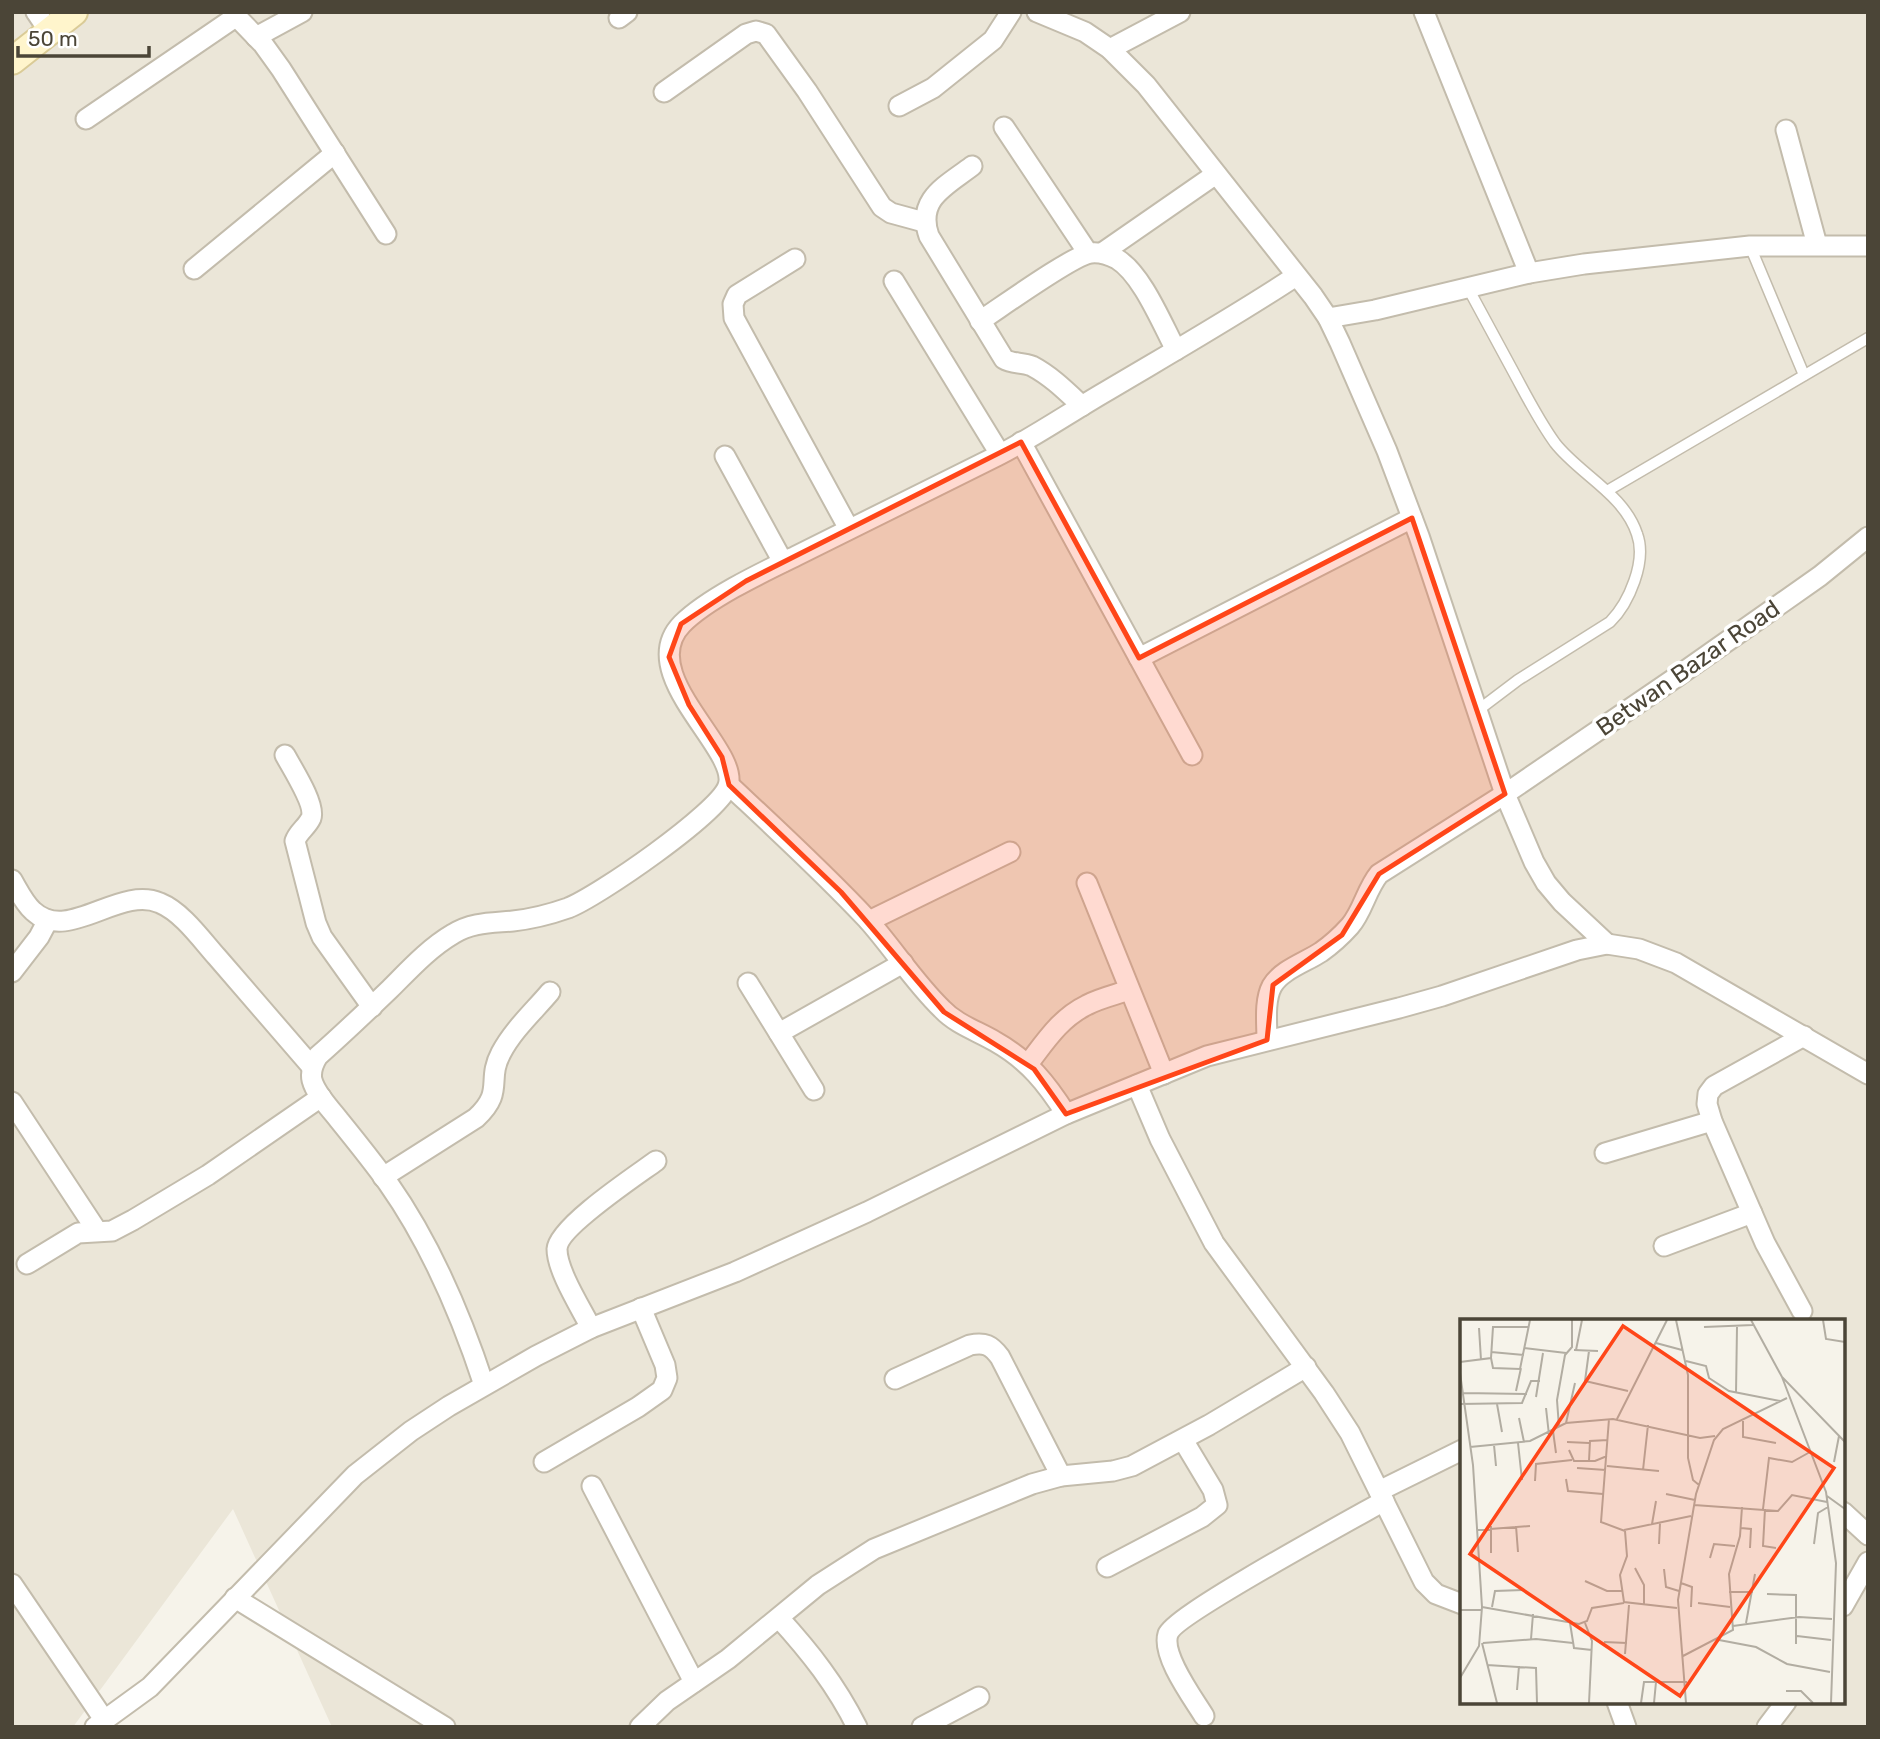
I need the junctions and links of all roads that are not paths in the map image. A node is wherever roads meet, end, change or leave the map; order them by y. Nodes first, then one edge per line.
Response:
1 (74, 12) edge
2 (302, 12) edge
3 (1010, 12) edge
4 (1037, 12) edge
5 (1180, 12) edge
6 (1424, 12) edge
7 (234, 14) edge
8 (1068, 17) edge
9 (42, 22) edge
10 (256, 37) junction
11 (1110, 48) junction
12 (12, 61) edge
13 (664, 92) dead end
14 (899, 106) dead end
15 (86, 119) dead end
16 (1004, 127) dead end
17 (1786, 130) dead end
18 (335, 153) junction
19 (972, 166) dead end
20 (1216, 174) junction
21 (924, 222) junction
22 (386, 234) dead end
23 (1817, 245) junction
24 (1751, 246) junction
25 (1868, 246) edge
26 (1096, 253) junction
27 (795, 259) dead end
28 (194, 269) dead end
29 (1529, 273) junction
30 (1296, 276) junction
31 (894, 281) dead end
32 (1468, 288) junction
33 (1328, 318) junction
34 (980, 321) junction
35 (1868, 338) edge
36 (1175, 350) junction
37 (1804, 375) junction
38 (1082, 406) junction
39 (1021, 442) junction
40 (1000, 454) junction
41 (725, 456) dead end
42 (1607, 491) junction
43 (1412, 518) junction
44 (849, 529) junction
45 (1868, 537) edge
46 (783, 562) junction
47 (1139, 659) junction
48 (1477, 711) junction
49 (285, 755) dead end
50 (1192, 755) dead end
51 (729, 785) junction
52 (1505, 794) junction
53 (1010, 852) dead end
54 (12, 880) edge
55 (1087, 883) dead end
56 (48, 920) junction
57 (869, 921) junction
58 (1607, 944) junction
59 (903, 963) junction
60 (12, 972) edge
61 (748, 983) dead end
62 (1129, 990) junction
63 (550, 992) dead end
64 (372, 1007) junction
65 (779, 1033) junction
66 (1804, 1037) junction
67 (1267, 1040) junction
68 (1028, 1064) junction
69 (312, 1067) junction
70 (1164, 1074) junction
71 (1868, 1074) edge
72 (1137, 1085) junction
73 (814, 1090) dead end
74 (321, 1097) junction
75 (12, 1102) edge
76 (1066, 1114) junction
77 (1712, 1121) junction
78 (1605, 1153) dead end
79 (656, 1161) dead end
80 (383, 1177) junction
81 (1752, 1213) junction
82 (97, 1231) junction
83 (1664, 1246) dead end
84 (27, 1264) dead end
85 (641, 1308) junction
86 (1802, 1311) dead end
87 (591, 1328) junction
88 (1306, 1367) junction
89 (895, 1379) dead end
90 (484, 1385) junction
91 (1183, 1440) junction
92 (1460, 1451) edge
93 (544, 1462) dead end
94 (1061, 1476) junction
95 (592, 1486) dead end
96 (1382, 1496) junction
97 (1845, 1514) edge
98 (1868, 1535) edge
99 (1868, 1562) edge
100 (1107, 1567) dead end
101 (12, 1584) edge
102 (235, 1598) junction
103 (1845, 1602) edge
104 (1460, 1603) edge
105 (779, 1618) junction
106 (694, 1682) junction
107 (979, 1697) dead end
108 (1618, 1704) edge
109 (1784, 1704) edge
110 (1204, 1716) dead end
111 (103, 1725) edge
112 (445, 1727) edge
113 (639, 1727) edge
114 (857, 1727) edge
115 (922, 1727) edge
116 (1626, 1727) edge
117 (1767, 1727) edge

1 - 9 main road
2 - 10 street
3 - 14 street
4 - 8 street
5 - 11 street
6 - 29 street
7 - 10 street
7 - 15 street
8 - 11 street
9 - 12 main road
10 - 18 street
11 - 20 street
13 - 21 street
16 - 26 street
17 - 23 street
18 - 22 street
18 - 28 street
19 - 21 street
20 - 26 street
20 - 30 street
21 - 34 street
23 - 24 street
23 - 25 street
24 - 29 street
24 - 37 lane
26 - 34 street
26 - 36 street
27 - 44 street
29 - 32 street
30 - 33 street
30 - 36 street
31 - 40 street
32 - 33 street
32 - 42 lane
33 - 43 street
34 - 38 street
35 - 37 lane
36 - 38 street
37 - 42 lane
38 - 39 street
39 - 40 street
39 - 47 street
40 - 44 street
41 - 46 street
42 - 48 lane
43 - 47 street
43 - 48 street
44 - 46 street
45 - 52 street, Betwan Bazar Road
46 - 51 street
47 - 50 street
48 - 52 street
49 - 64 street
51 - 57 street
51 - 64 street
52 - 58 street
52 - 67 street, Betwan Bazar Road
53 - 57 street
54 - 56 street
55 - 62 street
56 - 60 street
56 - 69 street
57 - 59 street
58 - 66 street
58 - 67 street
59 - 65 street
59 - 68 street
61 - 65 street
62 - 68 street
62 - 70 street
63 - 80 street
64 - 69 street
65 - 73 street
66 - 71 street
66 - 77 street
67 - 70 street
68 - 76 street
69 - 74 street
70 - 72 street
72 - 76 street
72 - 88 street
74 - 80 street
74 - 82 street
75 - 82 street
76 - 85 street
77 - 78 street
77 - 81 street
79 - 87 street
80 - 90 street
81 - 83 street
81 - 86 street
82 - 84 street
85 - 87 street
85 - 93 street
87 - 90 street
88 - 91 street
88 - 96 street
89 - 94 street
90 - 102 street
91 - 94 street
91 - 100 street
92 - 96 street
94 - 105 street
95 - 106 street
96 - 104 street
96 - 110 street
97 - 98 street
99 - 103 street
101 - 111 street
102 - 111 street
102 - 112 street
105 - 106 street
105 - 114 street
106 - 113 street
107 - 115 street
108 - 116 street
109 - 117 street

